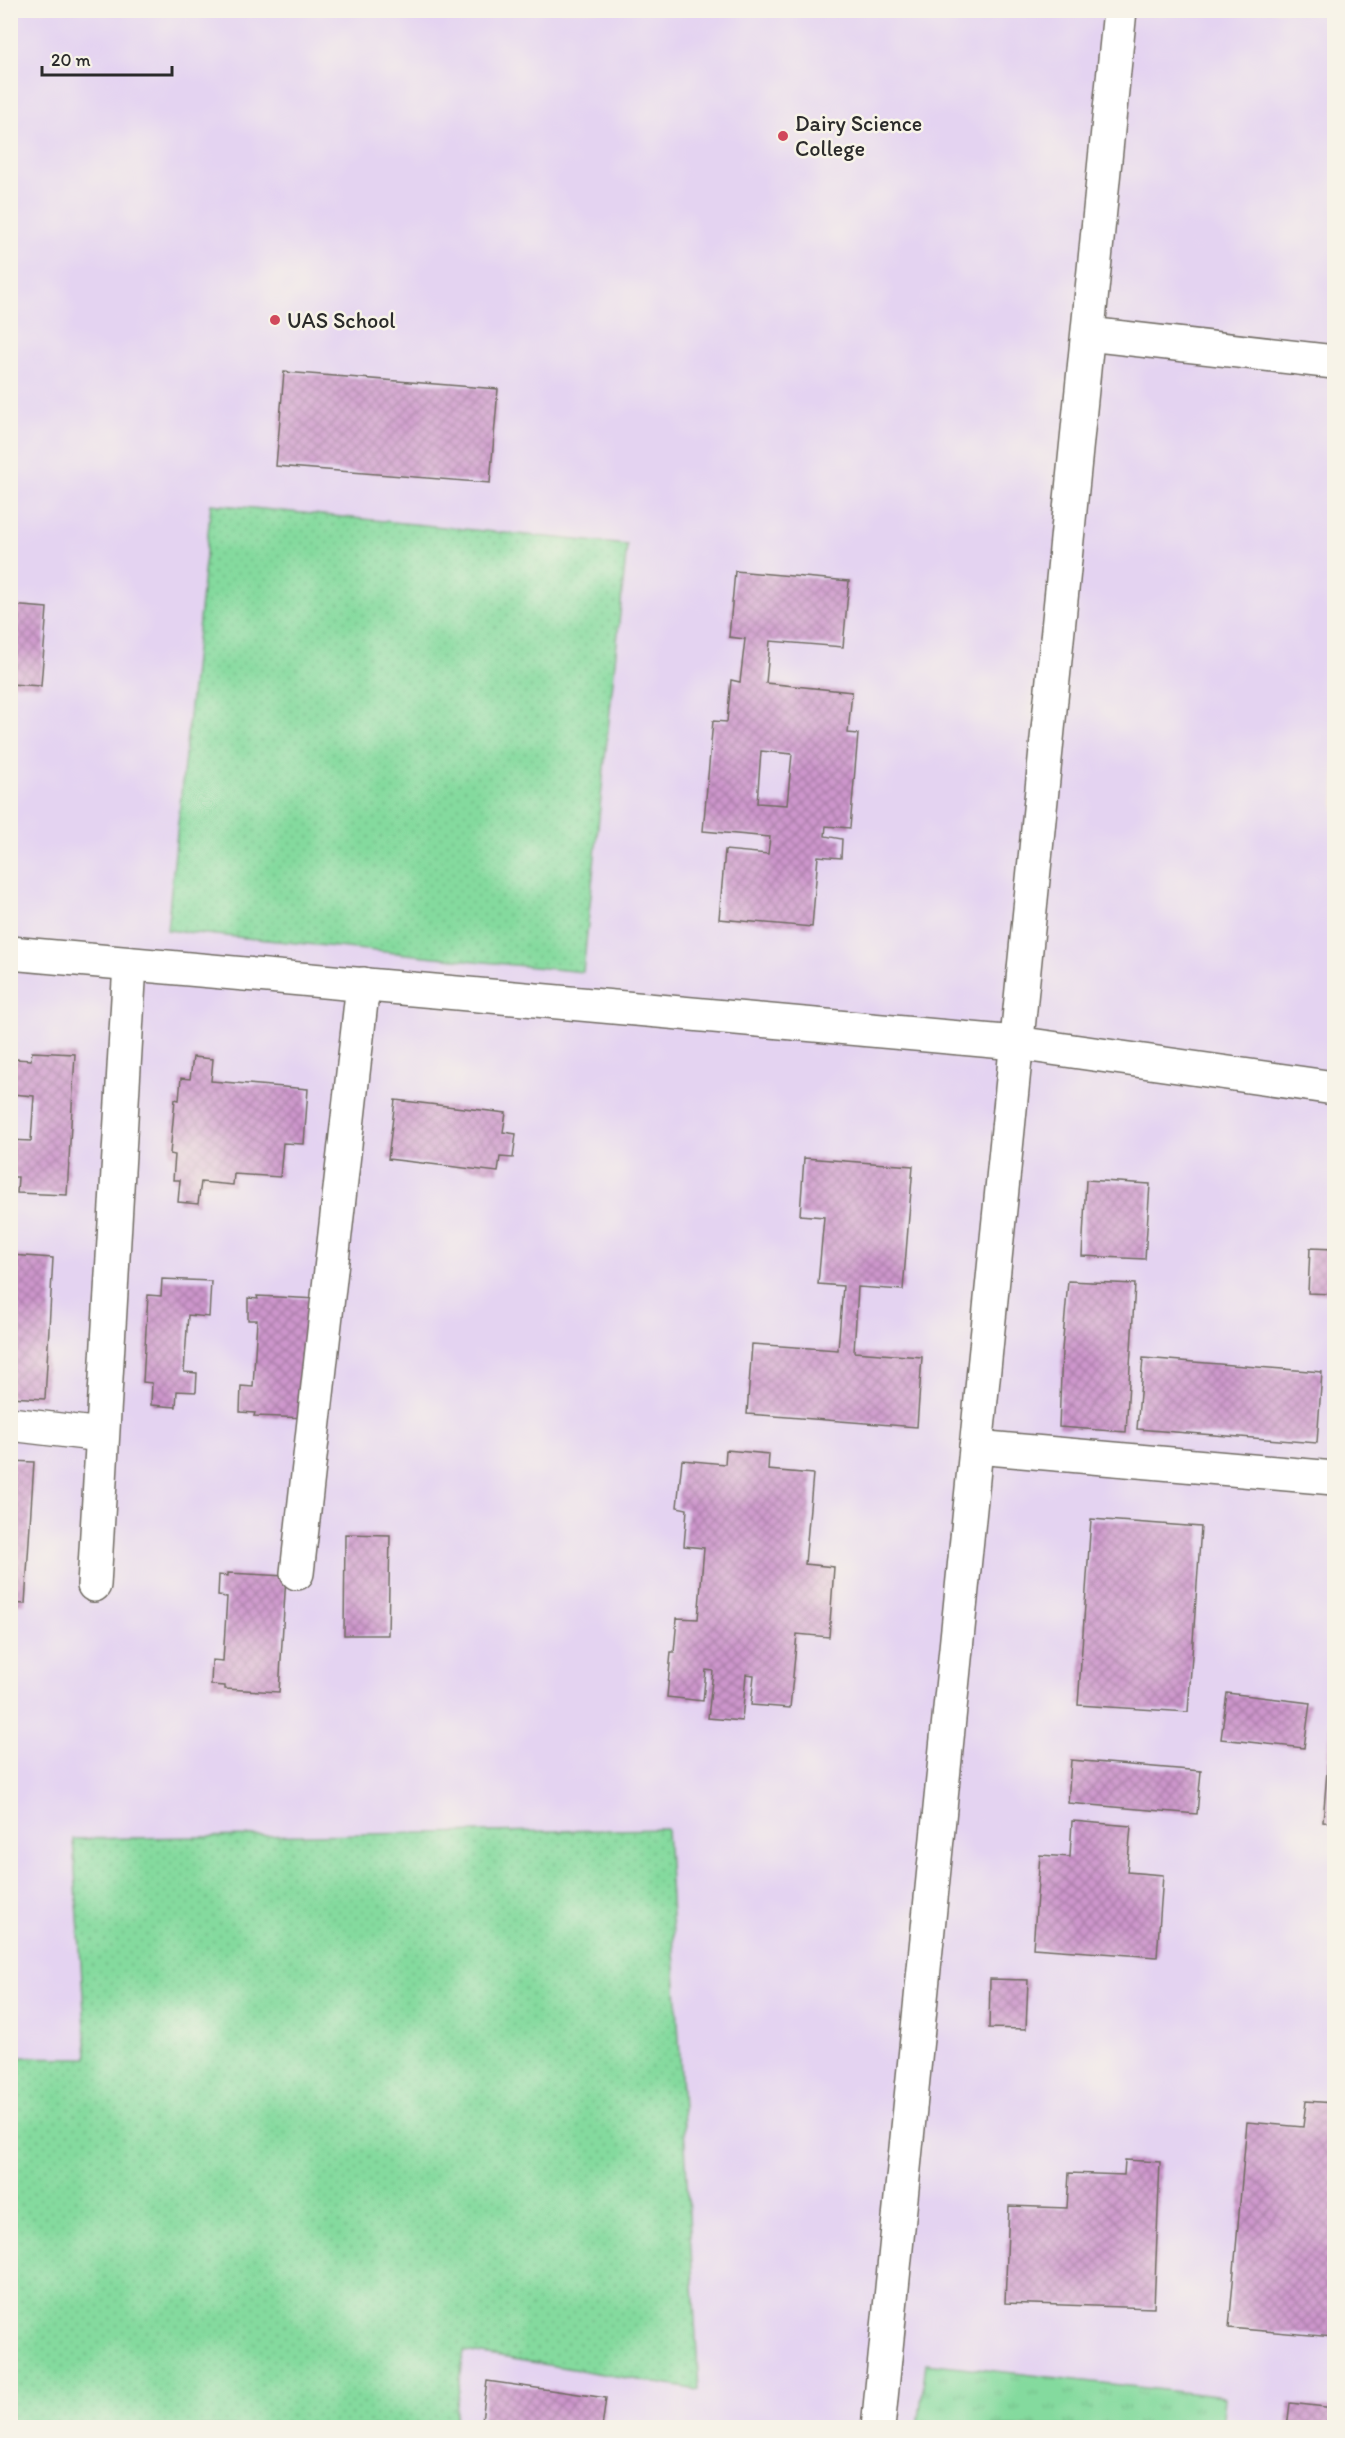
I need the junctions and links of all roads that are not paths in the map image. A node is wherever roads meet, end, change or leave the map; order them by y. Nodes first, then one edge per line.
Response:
1 (1120, 10) edge
2 (1088, 334) junction
3 (1335, 362) edge
4 (10, 953) edge
5 (130, 964) junction
6 (363, 984) junction
7 (1016, 1043) junction
8 (1335, 1088) edge
9 (10, 1424) edge
10 (102, 1436) junction
11 (976, 1447) junction
12 (1335, 1478) edge
13 (297, 1573) dead end
14 (94, 1585) dead end
15 (878, 2427) edge

1 - 2 lane
2 - 3 lane
2 - 7 lane
4 - 5 lane
5 - 6 lane
5 - 10 lane
6 - 7 lane
6 - 13 lane
7 - 8 lane
7 - 11 lane
9 - 10 lane
10 - 14 lane
11 - 12 lane
11 - 15 lane

